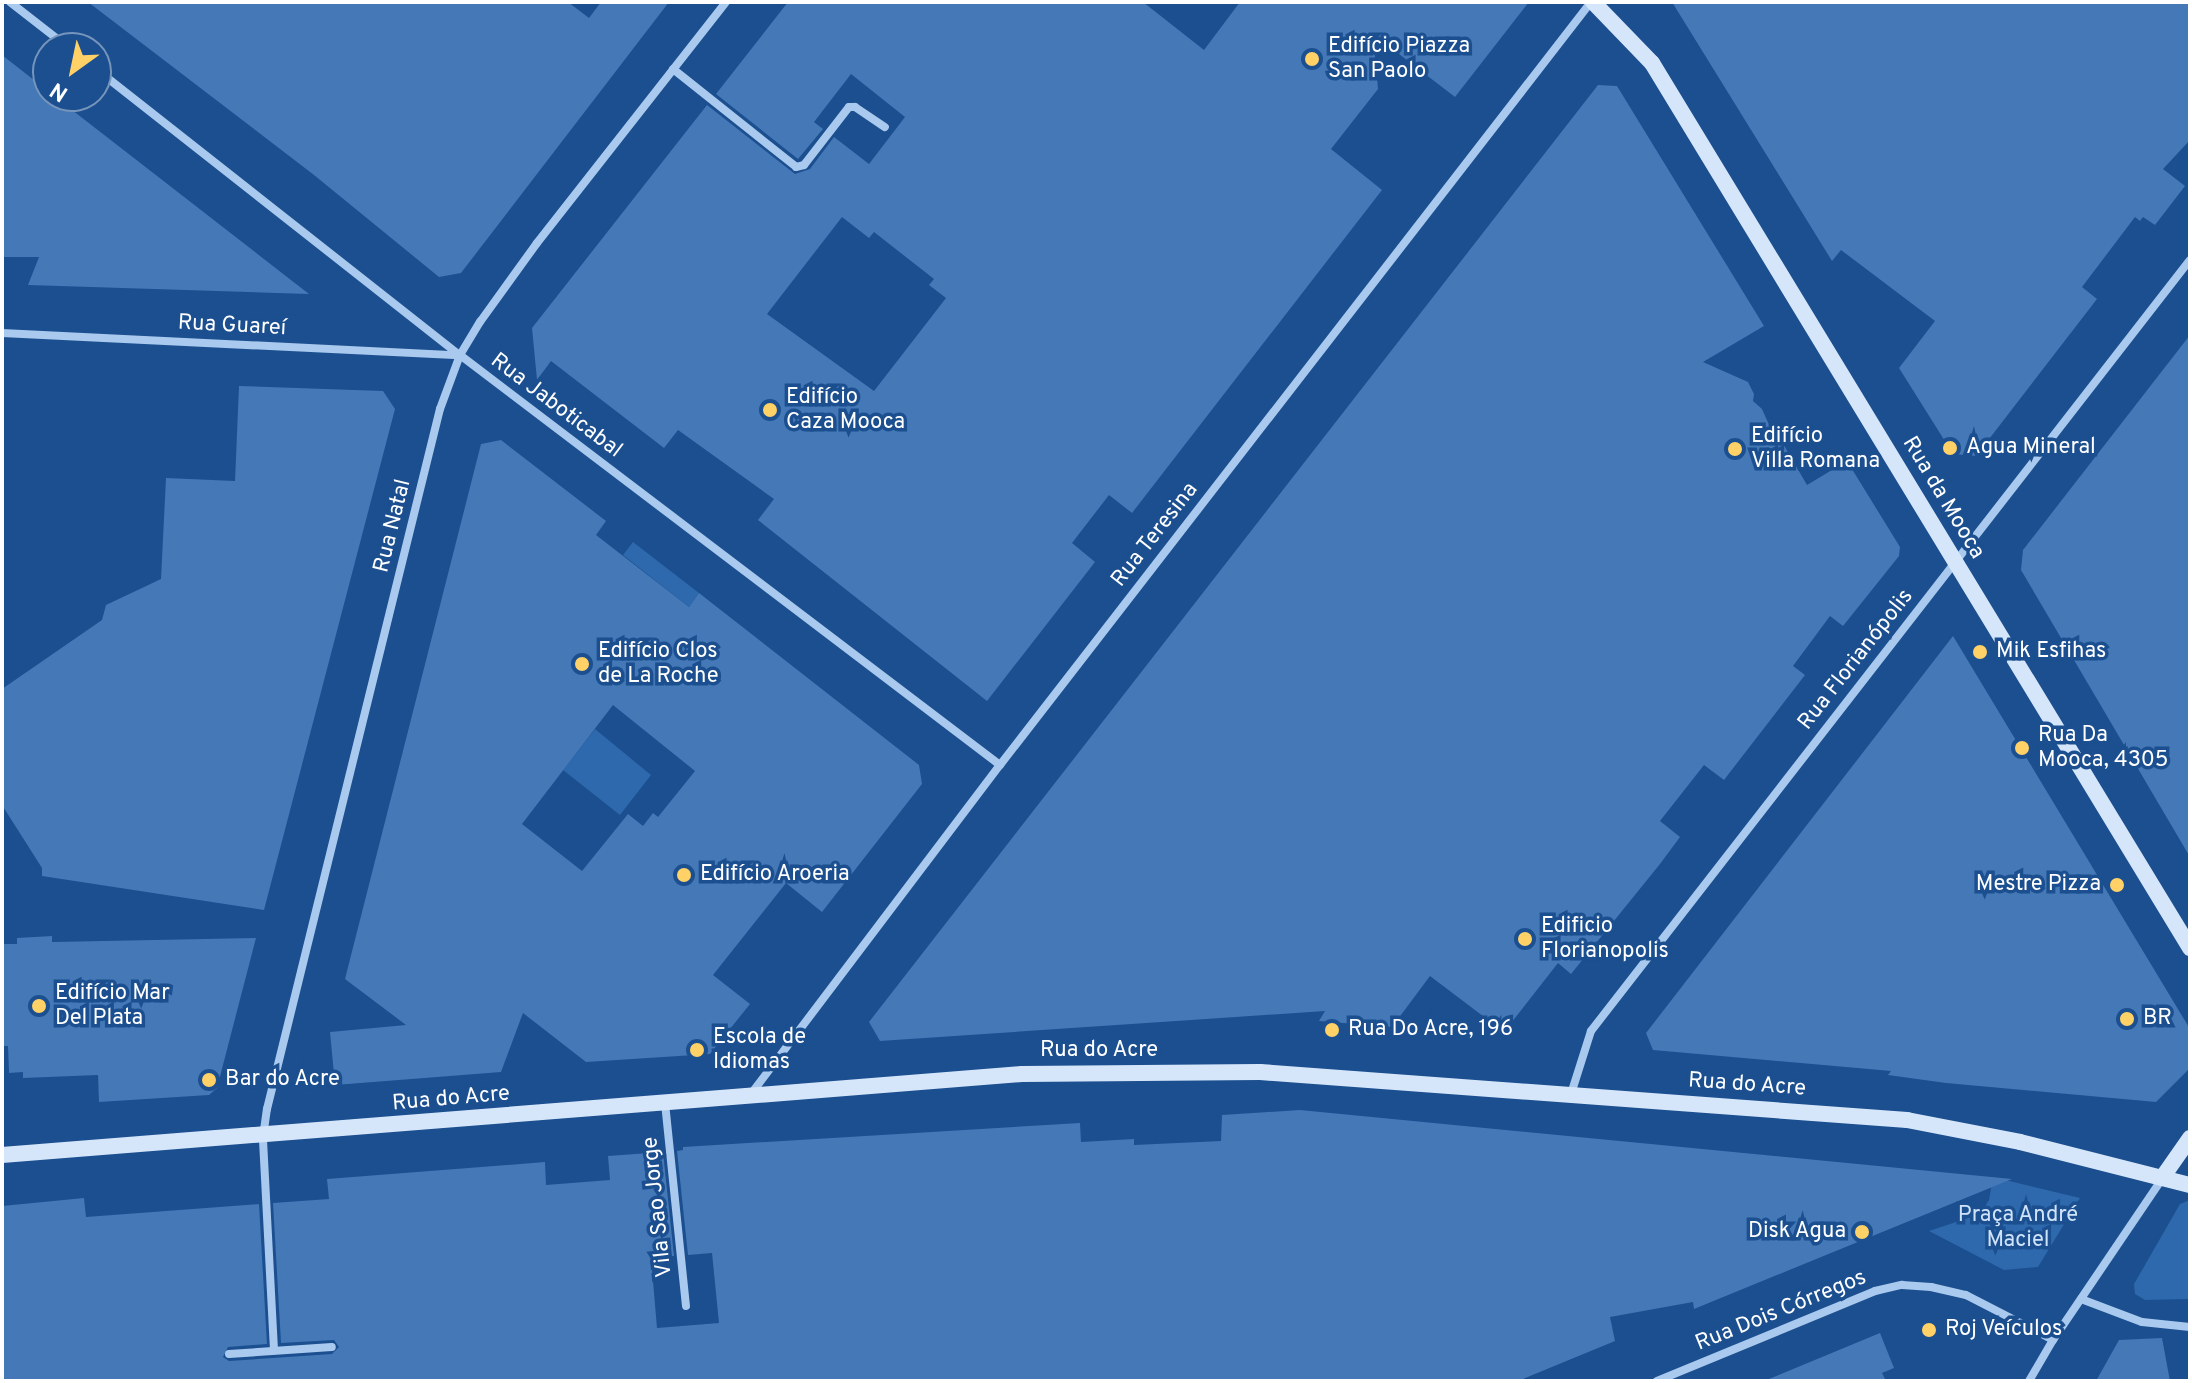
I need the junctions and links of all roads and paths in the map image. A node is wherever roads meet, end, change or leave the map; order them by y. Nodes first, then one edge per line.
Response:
1 (10, 2) edge
2 (726, 2) edge
3 (1592, 2) edge
4 (48, 32) edge
5 (673, 69) junction
6 (112, 82) edge
7 (885, 127) dead end
8 (2190, 260) edge
9 (2, 333) edge
10 (460, 355) junction
11 (1955, 561) junction
12 (1000, 765) junction
13 (2190, 948) edge
14 (751, 1094) junction
15 (1571, 1094) junction
16 (665, 1103) junction
17 (263, 1137) junction
18 (2190, 1138) edge
19 (2, 1155) edge
20 (2162, 1178) junction
21 (2190, 1185) edge
22 (2081, 1299) junction
23 (686, 1306) dead end
24 (2190, 1327) edge
25 (2053, 1340) junction
26 (332, 1347) dead end
27 (274, 1350) junction
28 (229, 1354) dead end
29 (1657, 1381) edge
30 (2029, 1381) edge

1 - 4 street
2 - 5 street, Rua Natal
3 - 11 main road, Rua da Mooca
3 - 12 street, Rua Teresina
5 - 7 street
5 - 10 street, Rua Natal
6 - 10 street, Rua Jaboticabal
8 - 11 street, Rua Florianópolis
9 - 10 street, Rua Guareí
10 - 12 street, Rua Jaboticabal
10 - 17 street, Rua Natal
11 - 13 main road, Rua da Mooca
11 - 15 street, Rua Florianópolis
12 - 14 street, Rua Teresina
14 - 15 main road, Rua do Acre
14 - 16 main road, Rua do Acre
15 - 20 main road, Rua do Acre
16 - 17 main road, Rua do Acre
16 - 23 street, Vila Sao Jorge
17 - 19 main road, Rua do Acre
17 - 27 street, Rua Natal
18 - 20 main road
20 - 21 main road, Rua do Acre
20 - 22 street
22 - 24 street
22 - 25 street
25 - 29 street, Rua Dois Córregos
25 - 30 street
26 - 27 street
27 - 28 street

